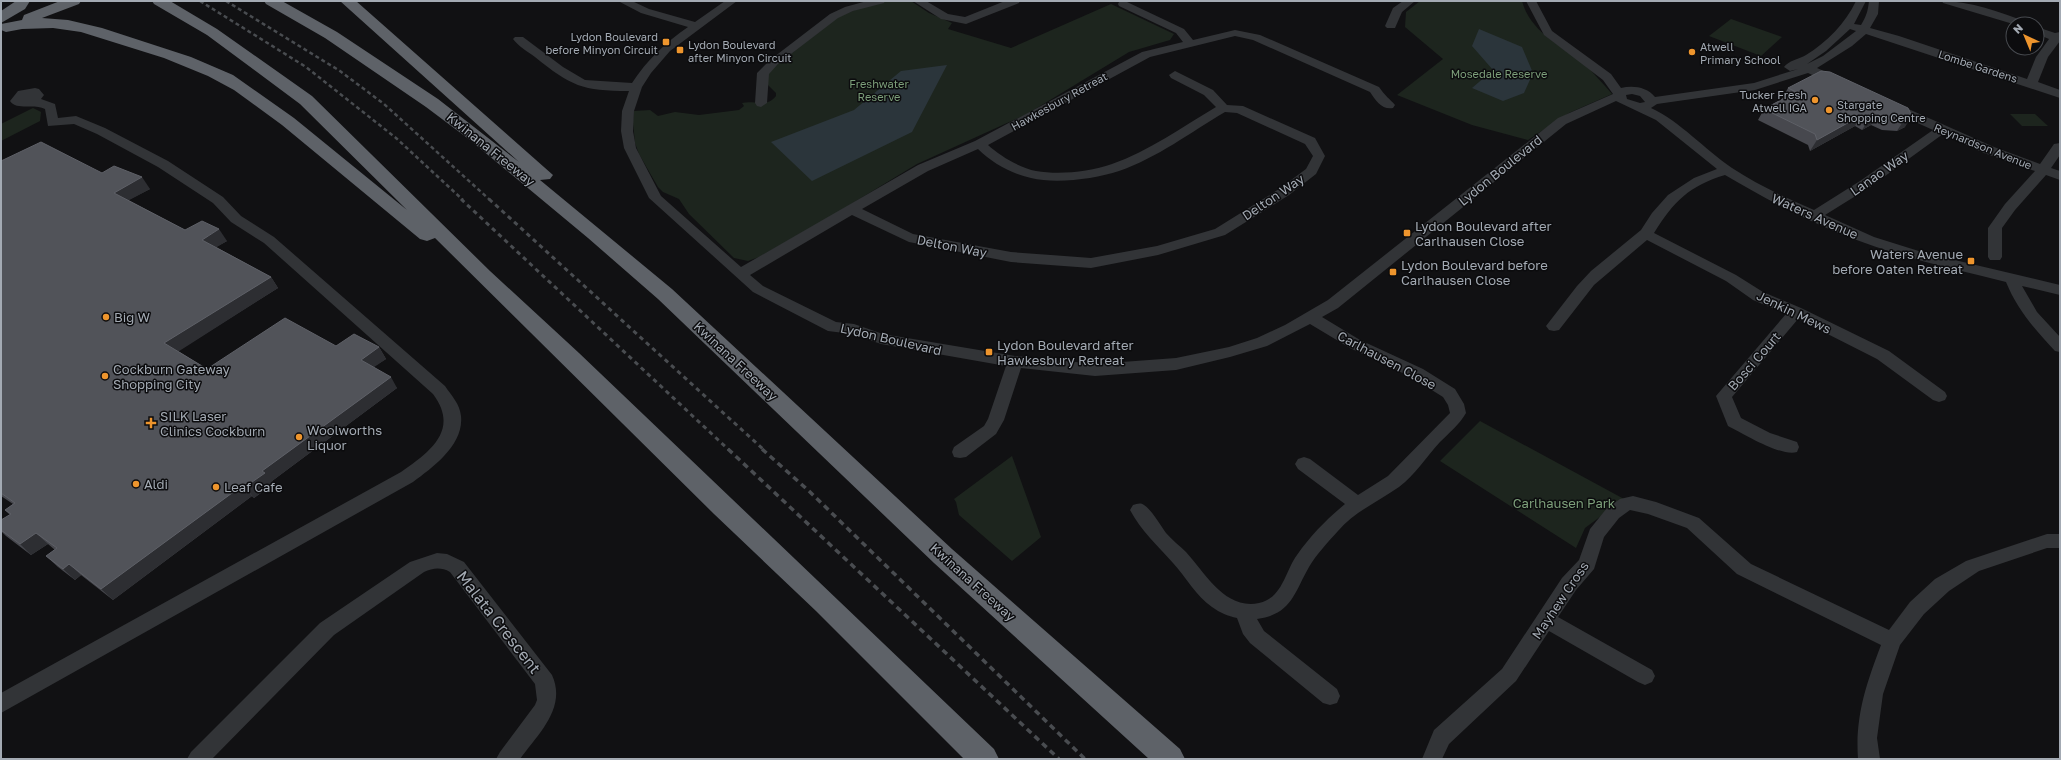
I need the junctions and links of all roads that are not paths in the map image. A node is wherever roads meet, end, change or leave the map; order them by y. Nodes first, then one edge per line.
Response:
1 (23, 1) edge
2 (159, 1) edge
3 (271, 1) edge
4 (347, 1) edge
5 (623, 1) edge
6 (732, 1) edge
7 (880, 1) edge
8 (918, 1) edge
9 (1015, 1) edge
10 (1410, 1) edge
11 (1531, 1) edge
12 (1862, 1) edge
13 (1874, 1) edge
14 (1947, 1) edge
15 (62, 2) edge
16 (1123, 4) dead end
17 (2005, 17) edge
18 (2, 23) edge
19 (1850, 24) junction
20 (695, 26) junction
21 (1391, 26) dead end
22 (1864, 28) junction
23 (93, 30) junction
24 (2045, 32) edge
25 (2058, 36) edge
26 (519, 39) dead end
27 (1190, 44) junction
28 (1798, 64) junction
29 (1810, 69) junction
30 (1176, 75) dead end
31 (1607, 77) junction
32 (2031, 84) junction
33 (636, 87) junction
34 (1852, 88) edge
35 (2060, 94) edge
36 (1619, 95) junction
37 (1641, 100) junction
38 (37, 101) dead end
39 (1880, 101) edge
40 (761, 103) dead end
41 (1601, 104) junction
42 (1389, 106) dead end
43 (1223, 108) junction
44 (1942, 129) junction
45 (980, 144) junction
46 (2059, 146) edge
47 (1727, 170) junction
48 (2043, 170) junction
49 (2060, 176) edge
50 (852, 210) junction
51 (1815, 216) junction
52 (595, 234) junction
53 (1646, 234) junction
54 (1995, 256) dead end
55 (740, 274) junction
56 (483, 276) junction
57 (2012, 278) junction
58 (2060, 290) edge
59 (1796, 312) junction
60 (1312, 318) junction
61 (1554, 326) dead end
62 (2060, 347) edge
63 (1015, 362) junction
64 (1939, 396) dead end
65 (1791, 447) dead end
66 (960, 452) dead end
67 (1304, 464) dead end
68 (1358, 504) junction
69 (1139, 510) dead end
70 (2060, 541) edge
71 (1245, 612) junction
72 (1546, 620) junction
73 (1892, 642) junction
74 (1645, 676) dead end
75 (1330, 696) dead end
76 (1, 704) edge
77 (1432, 758) dead end
78 (198, 759) edge
79 (507, 759) edge
80 (984, 759) edge
81 (1170, 759) edge
82 (1869, 759) edge

1 - 18 highway
2 - 56 highway
3 - 52 highway, Kwinana Freeway
4 - 52 highway
5 - 20 street
6 - 20 street, Lydon Boulevard
7 - 40 street
8 - 9 street
10 - 21 street
11 - 31 street
12 - 19 street, Lydon Boulevard
13 - 22 street, Lydon Boulevard
14 - 17 street
15 - 18 highway
15 - 23 highway
16 - 27 street
18 - 23 highway
19 - 22 street, Lombe Gardens
19 - 28 street, Lydon Boulevard
20 - 33 street, Lydon Boulevard
22 - 29 street, Lydon Boulevard
22 - 32 street, Lombe Gardens
23 - 56 highway
24 - 25 street
25 - 32 street
26 - 33 street
27 - 42 street, Hawkesbury Retreat
27 - 45 street, Hawkesbury Retreat
28 - 29 street
28 - 37 street, Lydon Boulevard
29 - 34 street
29 - 37 street, Lydon Boulevard
30 - 43 street
31 - 36 street
31 - 37 street
32 - 35 street, Lombe Gardens
33 - 55 street, Lydon Boulevard
36 - 37 street
36 - 41 street, Lydon Boulevard
37 - 41 street, Lydon Boulevard
37 - 47 street, Waters Avenue
38 - 76 street
39 - 44 street, Reynardson Avenue
41 - 60 street, Lydon Boulevard
43 - 45 street
43 - 50 street, Delton Way
44 - 48 street, Reynardson Avenue
44 - 51 street, Lanao Way
45 - 50 street, Hawkesbury Retreat
46 - 48 street
47 - 51 street, Waters Avenue
47 - 53 street
48 - 49 street, Reynardson Avenue
48 - 54 street
50 - 55 street, Hawkesbury Retreat
51 - 57 street, Waters Avenue
52 - 81 highway, Kwinana Freeway
53 - 59 street, Jenkin Mews
53 - 61 street
55 - 63 street, Lydon Boulevard
56 - 80 highway
57 - 58 street, Waters Avenue
57 - 62 street
59 - 64 street, Jenkin Mews
59 - 65 street, Bosci Court
60 - 63 street, Lydon Boulevard
60 - 68 street, Carlhausen Close
63 - 66 street
67 - 68 street
68 - 71 street, Carlhausen Close
69 - 71 street, Carlhausen Close
70 - 73 street
71 - 75 street
72 - 73 street, Mayhew Cross
72 - 74 street
72 - 77 street, Mayhew Cross
73 - 82 street
78 - 79 street, Malata Crescent

